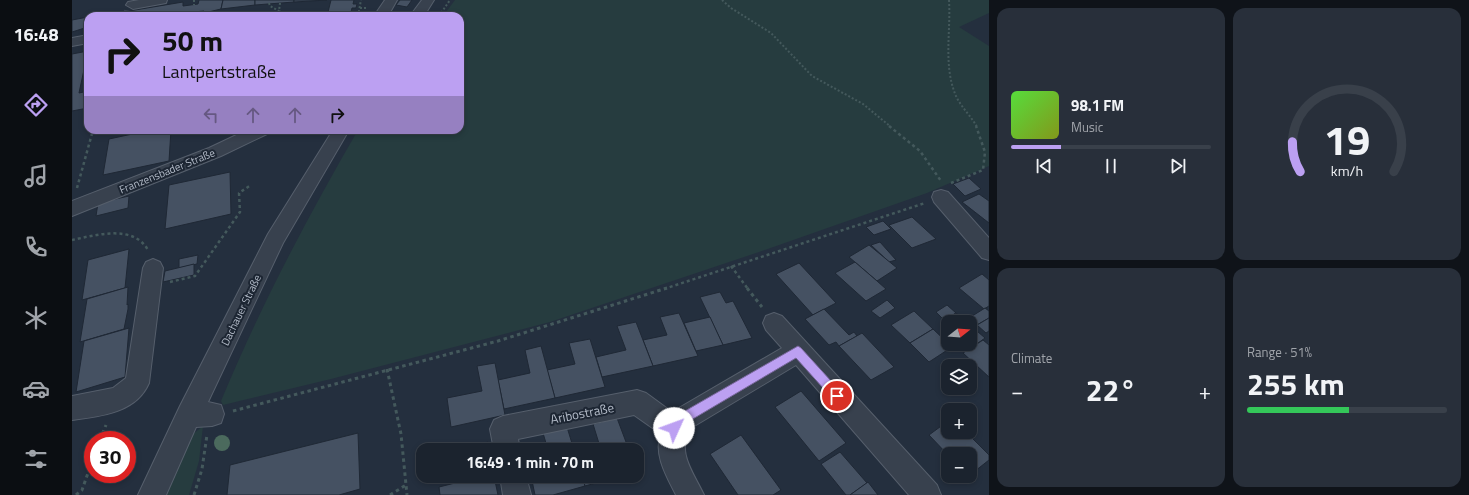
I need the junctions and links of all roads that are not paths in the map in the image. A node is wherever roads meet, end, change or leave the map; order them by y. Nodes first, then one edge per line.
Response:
1 (161, 0) edge
2 (392, 0) edge
3 (428, 0) edge
4 (132, 5) edge
5 (384, 12) edge
6 (419, 12) edge
7 (84, 40) edge
8 (72, 42) edge
9 (253, 134) edge
10 (339, 134) edge
11 (941, 197) road end
12 (72, 209) edge
13 (989, 252) edge
14 (151, 278) road end
15 (774, 323) road end
16 (798, 351) junction
17 (72, 408) edge
18 (674, 428) junction
19 (505, 443) edge
20 (514, 483) edge
21 (152, 495) edge
22 (517, 495) edge
23 (690, 495) edge
24 (927, 495) edge

1 - 4 street
2 - 5 street
3 - 6 street
7 - 8 street
9 - 12 street, Franzensbader Straße
10 - 21 street, Dachauer Straße
11 - 13 street
14 - 17 street
15 - 16 street
16 - 18 street
16 - 24 street
18 - 19 street, Aribostraße
18 - 23 street
20 - 22 street

